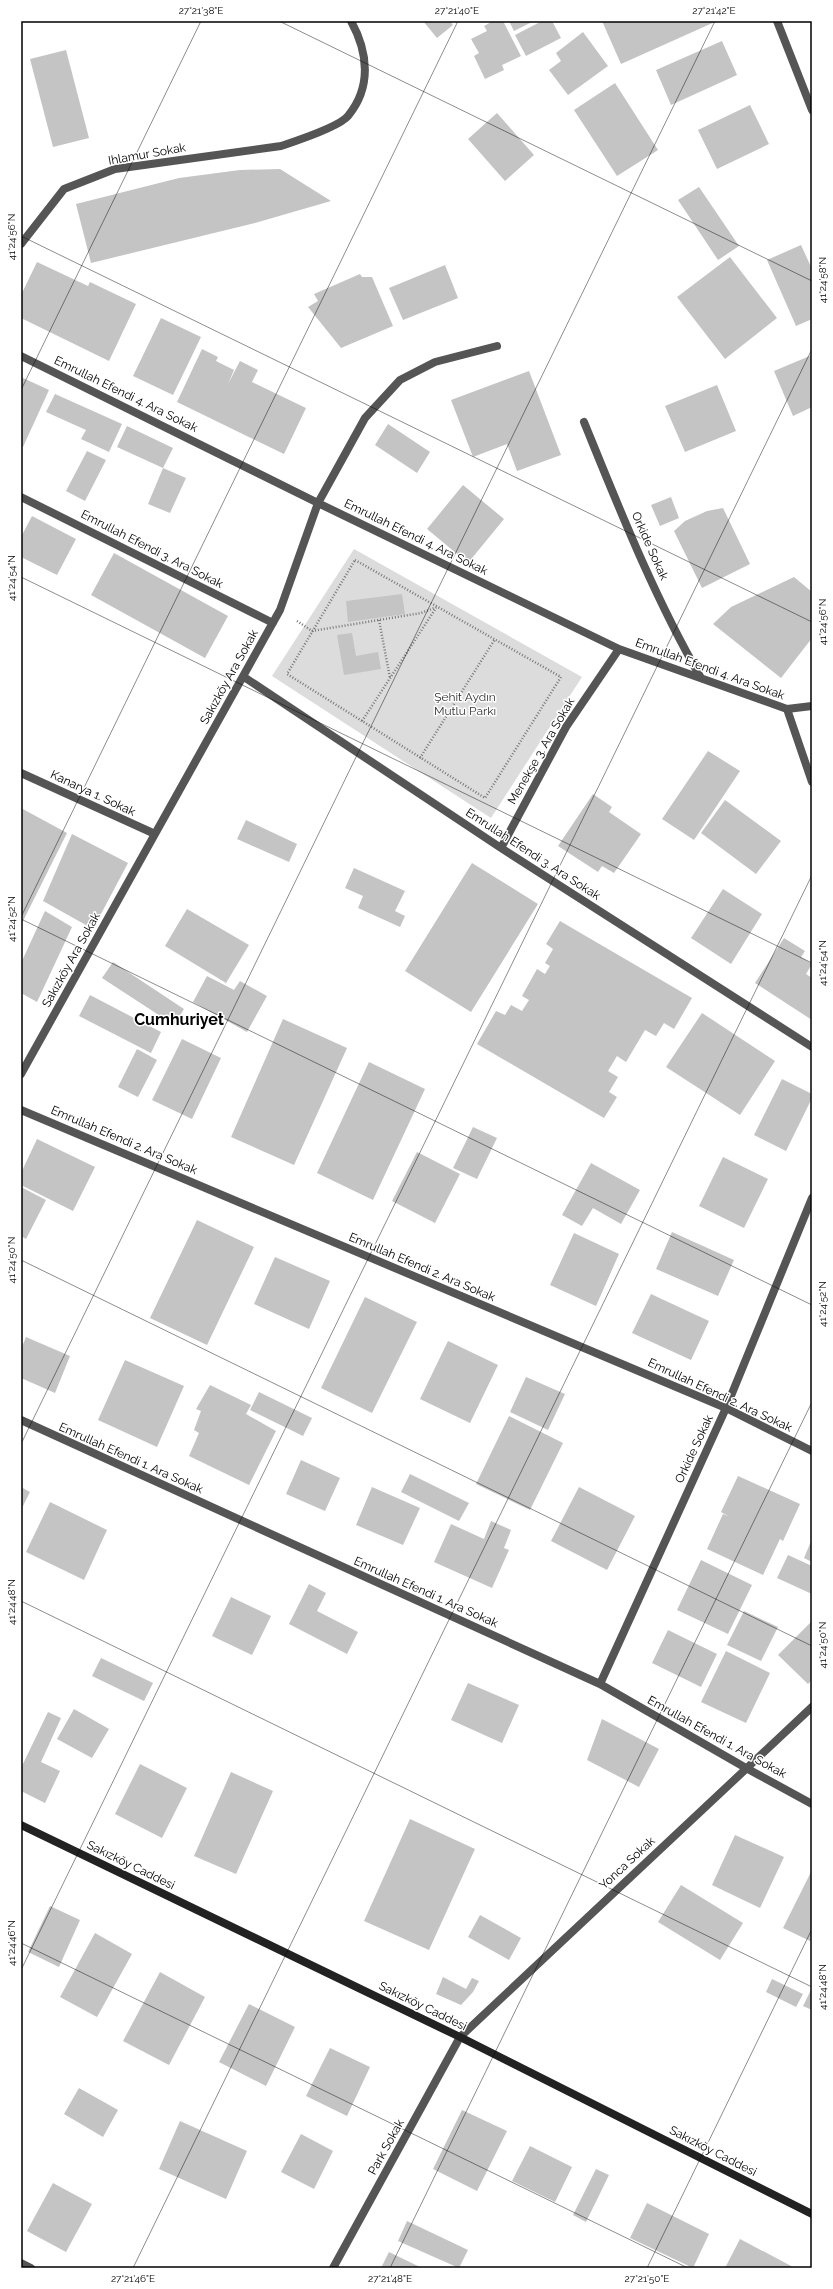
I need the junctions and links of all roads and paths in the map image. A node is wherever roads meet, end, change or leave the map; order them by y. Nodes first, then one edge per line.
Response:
1 (351, 21) edge
2 (777, 21) edge
3 (812, 110) edge
4 (21, 244) edge
5 (497, 346) dead end
6 (21, 356) edge
7 (584, 422) dead end
8 (21, 497) edge
9 (318, 503) junction
10 (437, 607) junction
11 (280, 610) junction
12 (379, 620) junction
13 (273, 623) junction
14 (312, 631) junction
15 (495, 639) junction
16 (619, 649) junction
17 (244, 678) junction
18 (390, 678) junction
19 (701, 678) junction
20 (812, 706) edge
21 (787, 709) junction
22 (362, 721) junction
23 (420, 758) junction
24 (21, 773) edge
25 (812, 782) edge
26 (155, 834) junction
27 (501, 848) junction
28 (812, 1047) edge
29 (21, 1074) edge
30 (21, 1110) edge
31 (812, 1198) edge
32 (726, 1408) junction
33 (21, 1420) edge
34 (812, 1451) edge
35 (600, 1684) junction
36 (812, 1707) edge
37 (746, 1768) junction
38 (812, 1804) edge
39 (21, 1825) edge
40 (460, 2037) junction
41 (812, 2214) edge
42 (21, 2263) edge
43 (31, 2268) edge
44 (333, 2268) edge

1 - 4 street, Ihlamur Sokak
2 - 3 street
5 - 9 street, Sakızköy Ara Sokak
6 - 9 street, Emrullah Efendi 4. Ara Sokak
7 - 19 street, Orkide Sokak
8 - 13 street, Emrullah Efendi 3. Ara Sokak
9 - 11 street, Sakızköy Ara Sokak
9 - 16 street, Emrullah Efendi 4. Ara Sokak
10 - 12 path
10 - 14 path
10 - 15 path
10 - 18 path
11 - 13 street, Sakızköy Ara Sokak
11 - 14 path
12 - 14 path
12 - 18 path
13 - 17 street, Sakızköy Ara Sokak
14 - 22 path
15 - 23 path
15 - 23 path
16 - 19 street, Emrullah Efendi 4. Ara Sokak
16 - 27 street, Menekşe 3. Ara Sokak
17 - 26 street, Sakızköy Ara Sokak
17 - 27 street, Emrullah Efendi 3. Ara Sokak
18 - 22 path
19 - 21 street, Emrullah Efendi 4. Ara Sokak
20 - 21 street, Emrullah Efendi 4. Ara Sokak
21 - 25 street
22 - 23 path
24 - 26 street, Kanarya 1. Sokak
26 - 29 street, Sakızköy Ara Sokak
27 - 28 street, Emrullah Efendi 3. Ara Sokak
30 - 32 street, Emrullah Efendi 2. Ara Sokak
31 - 32 street, Orkide Sokak
32 - 34 street, Emrullah Efendi 2. Ara Sokak
32 - 35 street, Orkide Sokak
33 - 35 street, Emrullah Efendi 1. Ara Sokak
35 - 37 street, Emrullah Efendi 1. Ara Sokak
36 - 37 street, Yonca Sokak
37 - 38 street, Emrullah Efendi 1. Ara Sokak
37 - 40 street, Yonca Sokak
39 - 40 main road, Sakızköy Caddesi
40 - 41 main road, Sakızköy Caddesi
40 - 44 street, Park Sokak
42 - 43 street

